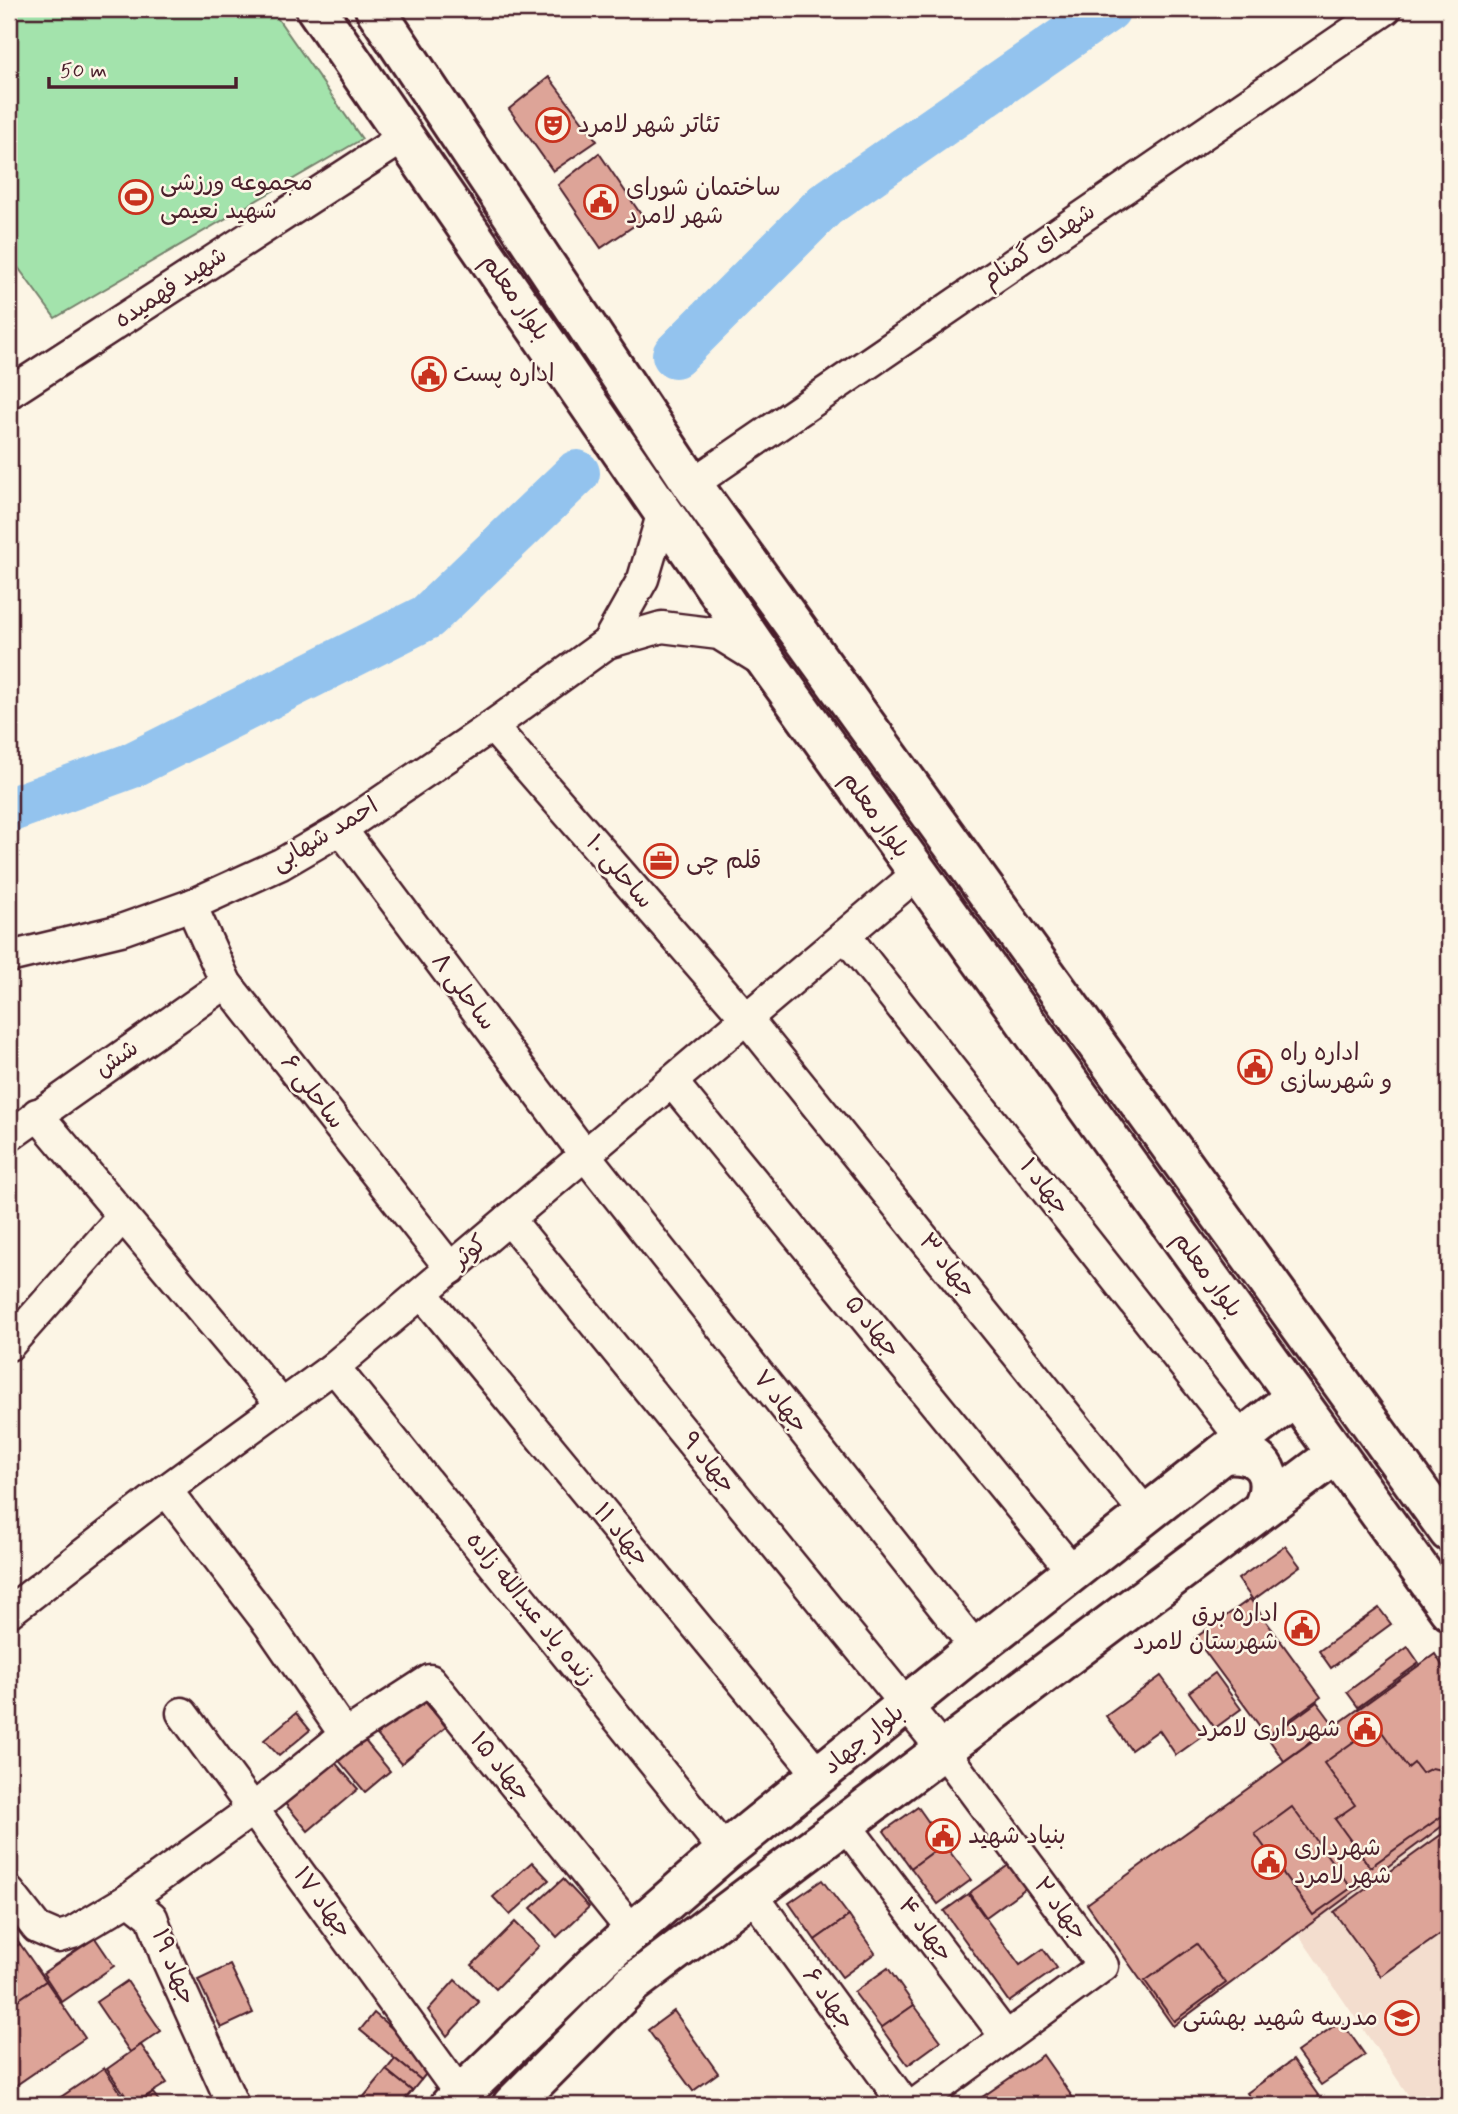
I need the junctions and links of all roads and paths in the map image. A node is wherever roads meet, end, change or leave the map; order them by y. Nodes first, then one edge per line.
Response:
1 (316, 9) edge
2 (374, 9) edge
3 (1386, 9) edge
4 (404, 137) junction
5 (9, 393) edge
6 (692, 484) junction
7 (663, 512) junction
8 (607, 643) junction
9 (768, 664) junction
10 (492, 726) junction
11 (341, 829) junction
12 (917, 874) junction
13 (191, 905) junction
14 (845, 935) junction
15 (9, 957) edge
16 (226, 983) junction
17 (747, 1019) junction
18 (1108, 1057) junction
19 (672, 1082) junction
20 (1070, 1086) junction
21 (37, 1114) junction
22 (9, 1136) edge
23 (585, 1155) junction
24 (123, 1216) junction
25 (509, 1219) junction
26 (451, 1269) junction
27 (422, 1293) junction
28 (9, 1345) edge
29 (334, 1367) junction
30 (1295, 1397) junction
31 (282, 1405) junction
32 (1232, 1447) junction
33 (1336, 1454) junction
34 (166, 1490) junction
35 (1263, 1508) junction
36 (1146, 1514) junction
37 (1444, 1515) edge
38 (1073, 1572) junction
39 (1449, 1610) edge
40 (9, 1612) edge
41 (976, 1648) junction
42 (906, 1706) junction
43 (182, 1713) dead end
44 (345, 1735) junction
45 (943, 1750) junction
46 (820, 1776) junction
47 (253, 1809) junction
48 (845, 1823) junction
49 (725, 1852) junction
50 (9, 1892) edge
51 (751, 1893) junction
52 (129, 1899) junction
53 (633, 1932) junction
54 (1006, 2037) junction
55 (455, 2099) edge
56 (233, 2105) edge
57 (512, 2105) edge
58 (905, 2105) edge
59 (914, 2105) edge

1 - 4 street, بلوار معلم
2 - 6 street, بلوار معلم
3 - 6 street, شهدای گمنام
4 - 5 street, شهید فهمیده
4 - 7 street, بلوار معلم
6 - 18 street, بلوار معلم
7 - 8 street, احمد شهابی
7 - 9 street, بلوار معلم
8 - 9 street, احمد شهابی
8 - 10 street, احمد شهابی
9 - 12 street, بلوار معلم
10 - 11 street, احمد شهابی
10 - 17 street, ساحلی ۱۰
11 - 13 street, احمد شهابی
11 - 23 street, ساحلی ۸
12 - 14 street, کوثر
12 - 20 street, بلوار معلم
13 - 15 street, احمد شهابی
13 - 16 street, ساحلی ۶
14 - 17 street, کوثر
14 - 32 street, جهاد ۱
16 - 21 street, شش
16 - 26 street, ساحلی ۶
17 - 19 street, کوثر
17 - 36 street, جهاد ۳
18 - 20 street
18 - 37 street, بلوار معلم
19 - 23 street, کوثر
19 - 38 street, جهاد ۵
20 - 30 street, بلوار معلم
21 - 22 street, شش
21 - 24 street
23 - 25 street, کوثر
23 - 41 street, جهاد ۷
24 - 28 street
24 - 31 street
25 - 26 street, کوثر
25 - 42 street, جهاد ۹
26 - 27 street, کوثر
27 - 29 street, کوثر
27 - 46 street, جهاد ۱۱
29 - 31 street, کوثر
29 - 49 street, زنده یاد عبدالله زاده
30 - 32 street, بلوار جهاد
30 - 33 street, بلوار معلم
31 - 34 street, کوثر
32 - 35 street
32 - 36 street, بلوار جهاد
33 - 35 street
33 - 39 street, بلوار معلم
34 - 40 street, کوثر
34 - 44 street
35 - 45 street
36 - 38 street, بلوار جهاد
38 - 41 street, بلوار جهاد
41 - 42 street, بلوار جهاد
42 - 45 street, جهاد ۹
42 - 46 street, بلوار جهاد
43 - 47 street, جهاد ۱۷
44 - 47 street
44 - 53 street, جهاد ۱۵
45 - 48 street
45 - 54 street, جهاد ۲
46 - 49 street, بلوار جهاد
47 - 52 street
47 - 55 street, جهاد ۱۷
48 - 51 street
48 - 54 street, جهاد ۴
49 - 53 street, بلوار جهاد
50 - 52 street
51 - 57 street
51 - 58 street, جهاد ۶
52 - 56 street, جهاد ۱۹
53 - 55 street, بلوار جهاد
54 - 59 street

